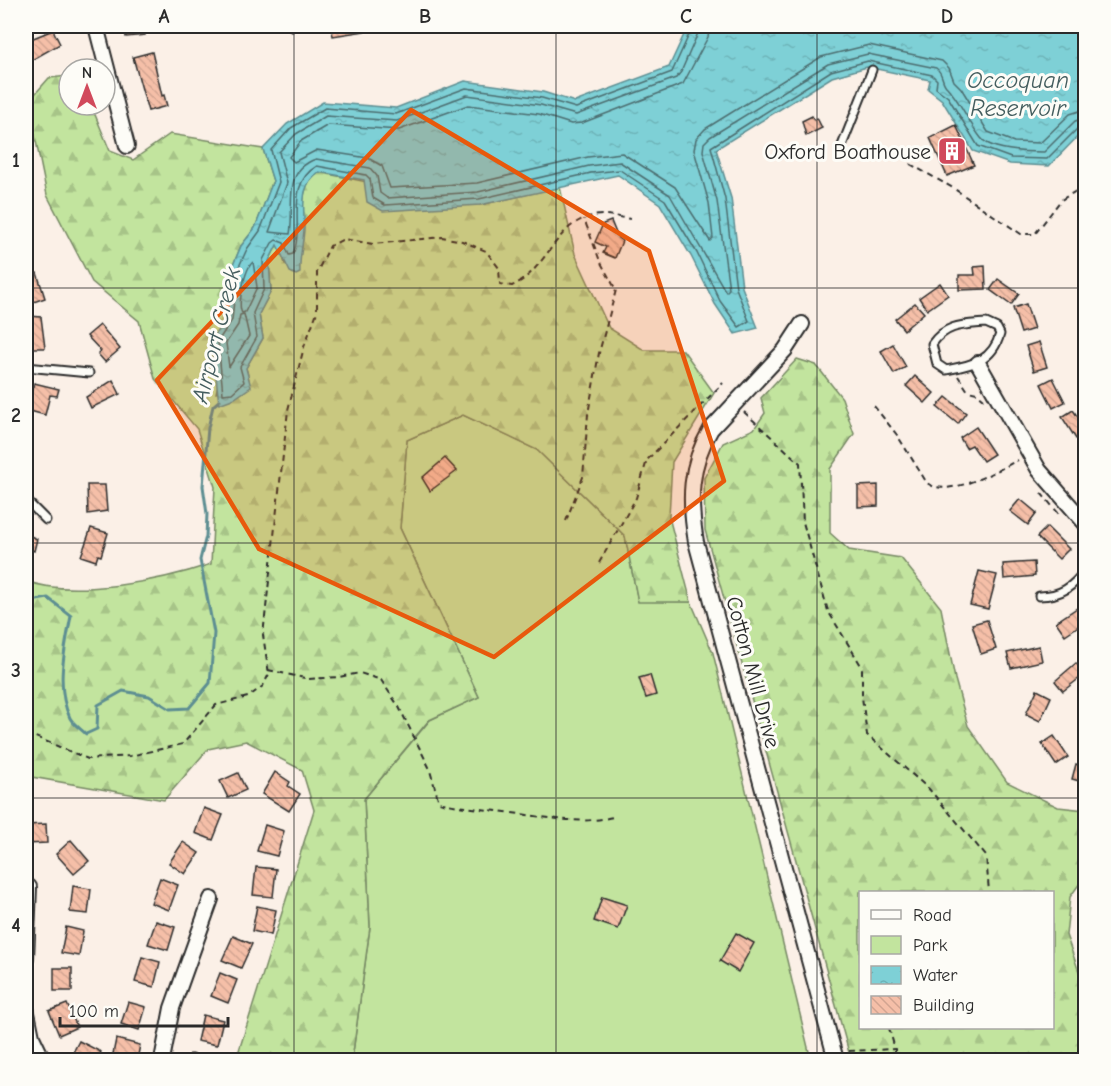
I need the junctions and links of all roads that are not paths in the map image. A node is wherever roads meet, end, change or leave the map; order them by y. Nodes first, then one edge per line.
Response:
1 (96, 26) edge
2 (872, 70) dead end
3 (127, 147) dead end
4 (841, 148) dead end
5 (801, 324) dead end
6 (978, 363) junction
7 (26, 367) edge
8 (88, 373) dead end
9 (26, 500) edge
10 (46, 520) dead end
11 (1086, 524) edge
12 (1086, 569) edge
13 (1039, 596) dead end
14 (29, 887) dead end
15 (211, 899) dead end
16 (26, 958) edge
17 (26, 1008) edge
18 (43, 1060) edge
19 (162, 1060) edge
20 (836, 1060) edge

1 - 3 street
2 - 4 lane
5 - 20 street, Cotton Mill Drive
6 - 6 lane
6 - 11 street
7 - 8 lane
9 - 10 lane
12 - 13 lane
14 - 16 street
15 - 19 street
17 - 18 street

